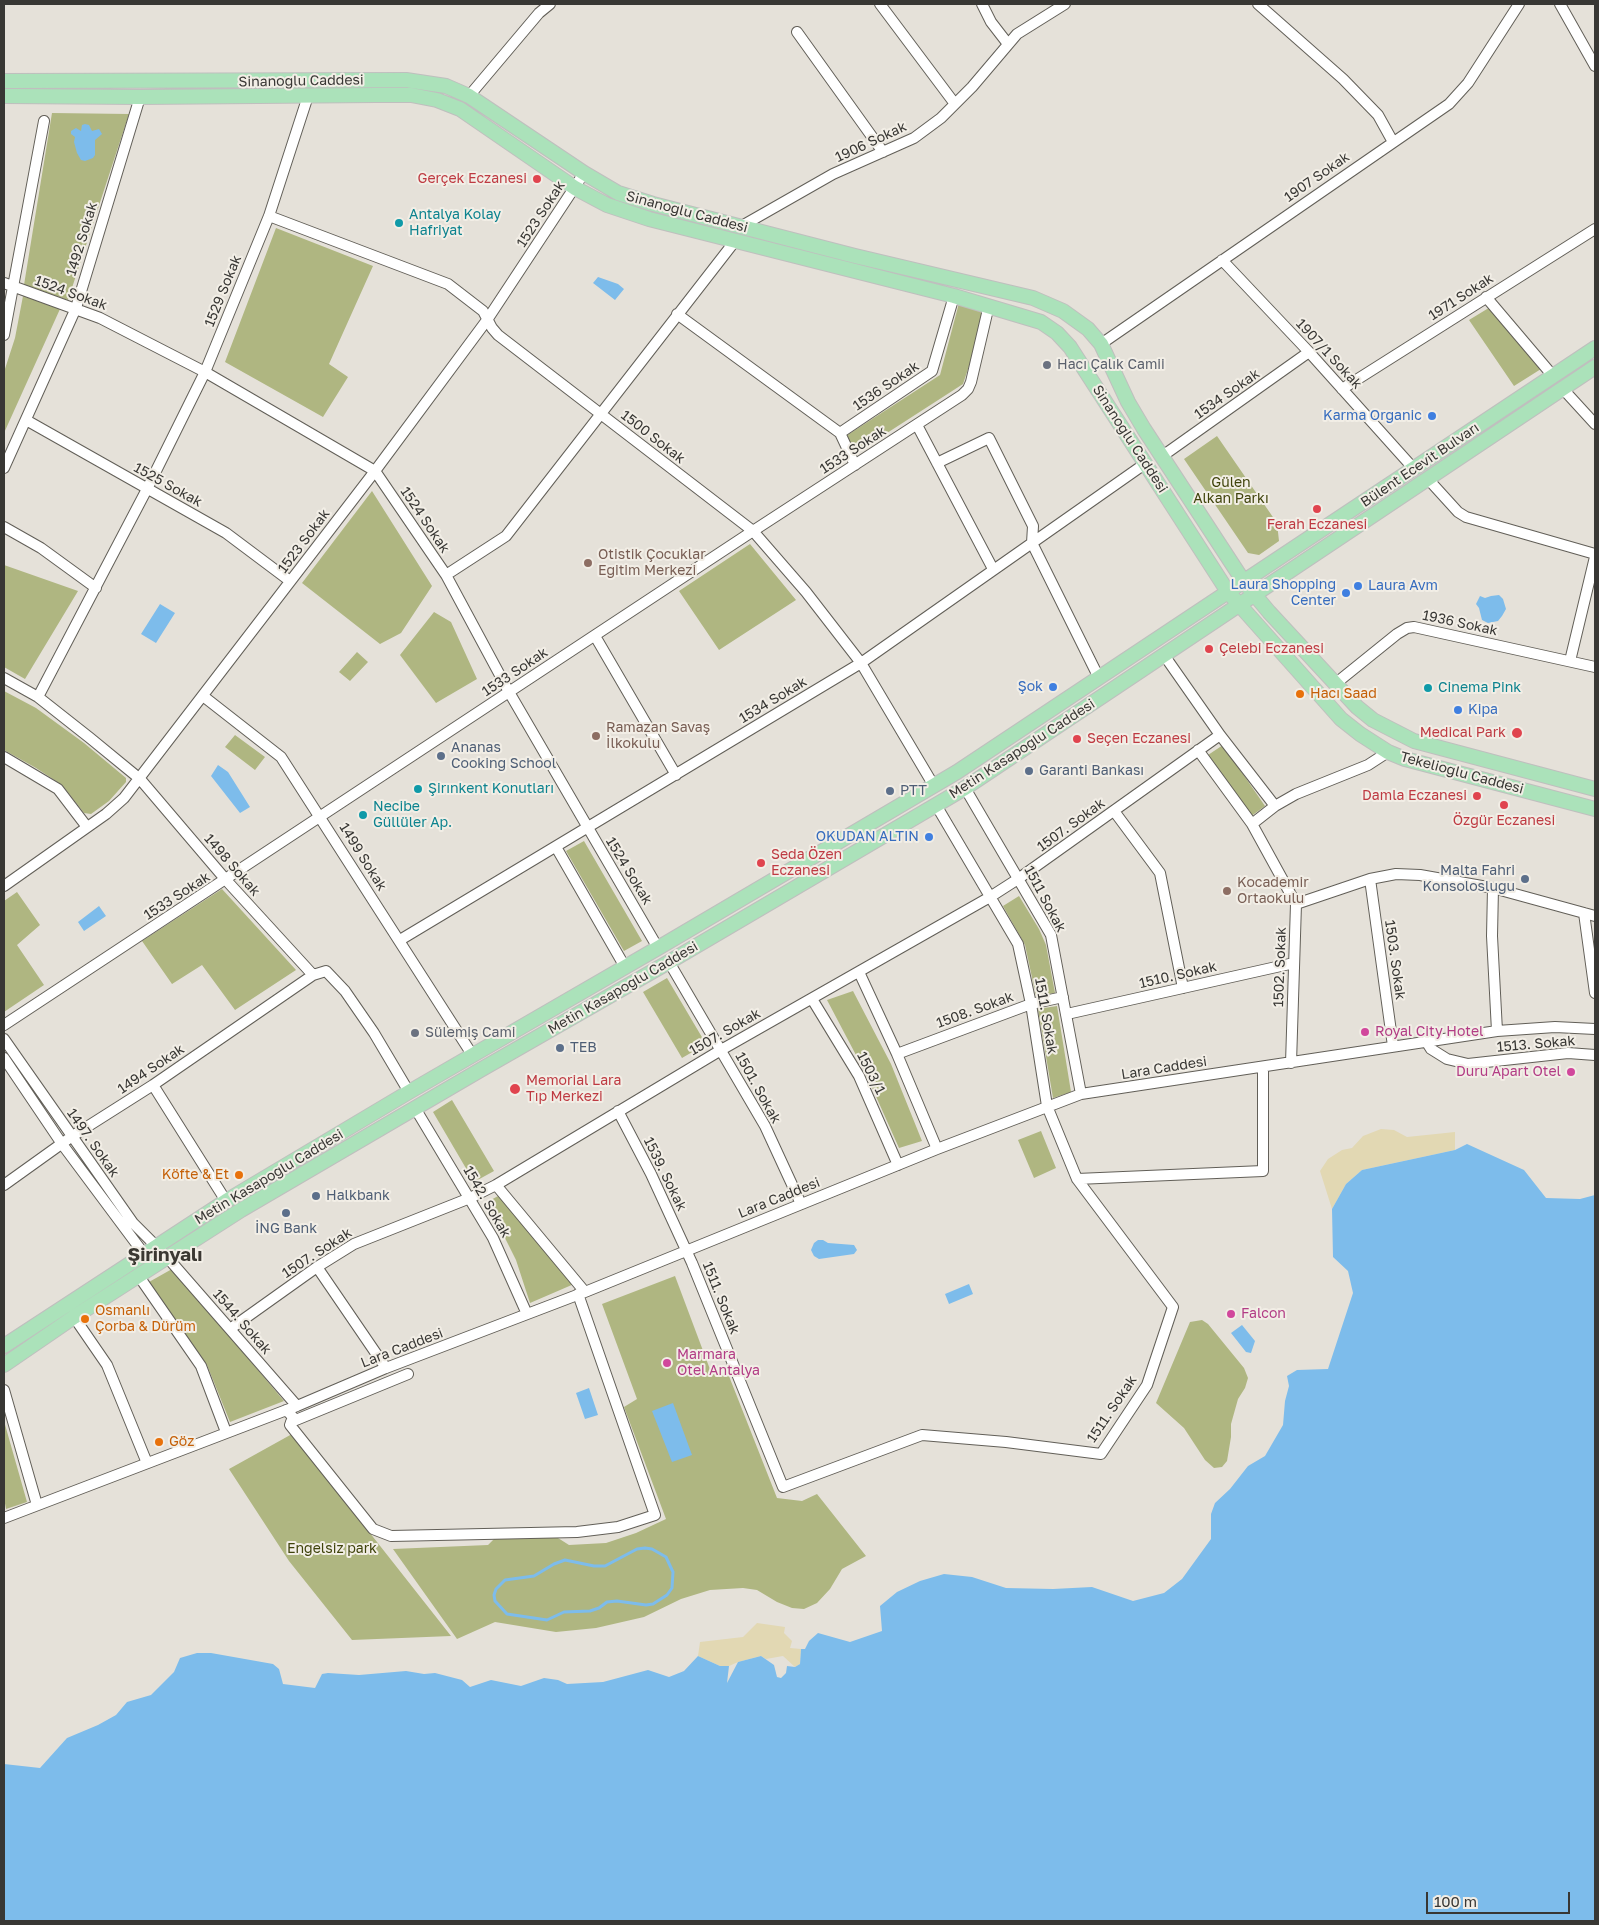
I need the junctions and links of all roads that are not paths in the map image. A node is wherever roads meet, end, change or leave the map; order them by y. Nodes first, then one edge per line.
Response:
1 (550, 4) edge
2 (880, 4) edge
3 (982, 4) edge
4 (1065, 4) edge
5 (1258, 4) edge
6 (1519, 4) edge
7 (1560, 4) edge
8 (797, 32) dead end
9 (1008, 44) junction
10 (1595, 66) edge
11 (4, 81) edge
12 (4, 96) edge
13 (308, 96) junction
14 (469, 96) junction
15 (140, 97) junction
16 (955, 104) junction
17 (44, 121) dead end
18 (1393, 142) junction
19 (883, 152) junction
20 (584, 173) junction
21 (575, 188) junction
22 (269, 216) junction
23 (740, 226) junction
24 (1595, 229) edge
25 (735, 241) junction
26 (1222, 260) junction
27 (8, 285) edge
28 (954, 296) junction
29 (1486, 297) junction
30 (989, 305) junction
31 (76, 308) junction
32 (677, 314) junction
33 (487, 320) junction
34 (4, 335) edge
35 (1101, 344) junction
36 (1595, 348) edge
37 (1309, 352) junction
38 (1595, 367) edge
39 (205, 372) junction
40 (1553, 376) junction
41 (1342, 389) junction
42 (1563, 389) junction
43 (601, 414) junction
44 (26, 420) junction
45 (1595, 424) edge
46 (917, 425) junction
47 (840, 434) junction
48 (1161, 458) junction
49 (937, 463) junction
50 (1146, 463) junction
51 (855, 464) junction
52 (4, 468) edge
53 (1414, 469) junction
54 (374, 471) junction
55 (1428, 479) junction
56 (147, 489) junction
57 (4, 527) edge
58 (753, 531) junction
59 (1032, 543) junction
60 (1595, 555) edge
61 (993, 570) junction
62 (446, 575) junction
63 (290, 581) junction
64 (1244, 582) junction
65 (96, 588) junction
66 (1228, 592) junction
67 (1254, 594) junction
68 (1238, 605) junction
69 (595, 636) junction
70 (1164, 655) junction
71 (1570, 661) junction
72 (861, 663) junction
73 (1595, 667) edge
74 (4, 678) edge
75 (1099, 678) junction
76 (1335, 684) junction
77 (509, 692) junction
78 (203, 696) junction
79 (38, 697) junction
80 (1220, 735) junction
81 (1198, 750) junction
82 (1388, 752) junction
83 (4, 757) edge
84 (676, 775) junction
85 (140, 779) junction
86 (934, 786) junction
87 (965, 788) junction
88 (1595, 789) edge
89 (936, 805) junction
90 (1275, 806) junction
91 (1595, 809) edge
92 (1114, 811) junction
93 (321, 817) junction
94 (1252, 824) junction
95 (87, 827) junction
96 (588, 828) junction
97 (556, 847) junction
98 (1370, 878) junction
99 (1018, 879) junction
100 (226, 880) junction
101 (4, 886) edge
102 (1493, 888) junction
103 (990, 897) junction
104 (1296, 904) junction
105 (1584, 913) junction
106 (1595, 916) edge
107 (400, 940) junction
108 (658, 948) junction
109 (669, 962) junction
110 (1294, 963) junction
111 (625, 967) junction
112 (859, 972) junction
113 (313, 975) junction
114 (1183, 988) junction
115 (1595, 993) edge
116 (1063, 997) junction
117 (812, 999) junction
118 (1031, 1004) junction
119 (1067, 1014) junction
120 (4, 1025) edge
121 (1595, 1029) edge
122 (1497, 1031) junction
123 (4, 1039) edge
124 (1426, 1041) junction
125 (1393, 1046) junction
126 (721, 1050) junction
127 (897, 1054) junction
128 (1595, 1055) edge
129 (473, 1056) junction
130 (4, 1058) edge
131 (1290, 1063) junction
132 (1263, 1067) junction
133 (153, 1085) junction
134 (409, 1092) junction
135 (1081, 1094) junction
136 (1047, 1106) junction
137 (415, 1108) junction
138 (618, 1111) junction
139 (72, 1137) junction
140 (62, 1144) junction
141 (937, 1149) junction
142 (898, 1165) junction
143 (1077, 1179) junction
144 (4, 1185) edge
145 (496, 1185) junction
146 (470, 1198) junction
147 (226, 1201) junction
148 (801, 1204) junction
149 (686, 1251) junction
150 (162, 1252) junction
151 (149, 1260) junction
152 (317, 1268) junction
153 (138, 1275) junction
154 (581, 1293) junction
155 (527, 1314) junction
156 (74, 1317) junction
157 (230, 1329) junction
158 (4, 1346) edge
159 (4, 1365) edge
160 (386, 1368) junction
161 (408, 1374) dead end
162 (4, 1390) edge
163 (296, 1406) junction
164 (286, 1410) junction
165 (291, 1422) junction
166 (226, 1432) junction
167 (147, 1463) junction
168 (37, 1505) junction
169 (4, 1518) edge

1 - 14 street
2 - 16 street
3 - 9 street
4 - 9 street, 1906 Sokak
5 - 18 street
6 - 18 street, 1907 Sokak
7 - 10 street
8 - 19 street
9 - 16 street, 1906 Sokak
11 - 14 main road, Si̇nanoğlu Caddesi
12 - 15 main road, Si̇nanoğlu Caddesi
13 - 15 main road, Si̇nanoğlu Caddesi
13 - 21 main road, Si̇nanoğlu Caddesi
13 - 22 street, 1529 Sokak
14 - 20 main road, Si̇nanoğlu Caddesi
15 - 31 street, 1492 Sokak
16 - 19 street, 1906 Sokak
17 - 27 street
18 - 26 street, 1907 Sokak
19 - 23 street, 1906 Sokak
20 - 21 street, 1523 Sokak
20 - 23 main road, Si̇nanoğlu Caddesi
21 - 25 main road, Si̇nanoğlu Caddesi
21 - 33 street, 1523 Sokak
22 - 33 street, 1500 Sokak
22 - 39 street, 1529 Sokak
23 - 35 main road, Si̇nanoğlu Caddesi
24 - 29 street, 1971 Sokak
25 - 28 main road, Si̇nanoğlu Caddesi
25 - 32 street
26 - 35 street, 1907 Sokak
26 - 37 street, 1907/1 Sokak
27 - 31 street, 1524 Sokak
27 - 34 street
28 - 30 main road, Si̇nanoğlu Caddesi
28 - 47 street, 1536 Sokak
29 - 40 street
29 - 41 street, 1971 Sokak
30 - 46 street, 1533 Sokak
30 - 50 main road, Si̇nanoğlu Caddesi
31 - 39 street, 1524 Sokak
31 - 44 street, 1492 Sokak
32 - 43 street
32 - 47 street
33 - 43 street, 1500 Sokak
33 - 54 street, 1523 Sokak
35 - 48 main road, Si̇nanoğlu Caddesi
36 - 40 main road, Bülent Ecevit Bulvarı
37 - 41 street, 1907/1 Sokak
37 - 48 street, 1534 Sokak
38 - 42 main road, Bülent Ecevit Bulvarı
39 - 54 street, 1524 Sokak
39 - 56 street, 1529 Sokak
40 - 53 main road, Bülent Ecevit Bulvarı
41 - 53 street, 1907/1 Sokak
42 - 45 street
42 - 55 main road, Bülent Ecevit Bulvarı
43 - 58 street, 1500 Sokak
43 - 62 street
44 - 52 street, 1492 Sokak
44 - 56 street, 1525 Sokak
46 - 49 street
46 - 51 street, 1533 Sokak
47 - 51 street
48 - 64 main road, Si̇nanoğlu Caddesi
49 - 59 street
49 - 61 street
50 - 59 street, 1534 Sokak
50 - 66 main road, Si̇nanoğlu Caddesi
51 - 58 street, 1533 Sokak
53 - 64 main road, Bülent Ecevit Bulvarı
54 - 62 street, 1524 Sokak
54 - 63 street, 1523 Sokak
55 - 60 street
55 - 67 main road, Bülent Ecevit Bulvarı
56 - 63 street, 1525 Sokak
56 - 65 street, 1529 Sokak
57 - 65 street
58 - 69 street, 1533 Sokak
58 - 72 street, 1500 Sokak
59 - 61 street, 1534 Sokak
59 - 75 street
60 - 71 street
61 - 72 street, 1534 Sokak
62 - 77 street, 1524 Sokak
63 - 78 street, 1523 Sokak
64 - 66 main road, Bülent Ecevit Bulvarı
64 - 67 main road, Si̇nanoğlu Caddesi
65 - 79 street, 1529 Sokak
66 - 68 main road, Si̇nanoğlu Caddesi
66 - 75 main road, Metin Kasapoğlu Caddesi
67 - 68 main road, Bülent Ecevit Bulvarı
67 - 76 main road, Tekelioglu Caddesi
68 - 70 main road, Metin Kasapoğlu Caddesi
68 - 82 main road, Tekelioglu Caddesi
69 - 77 street, 1533 Sokak
69 - 84 street
70 - 80 street
70 - 87 main road, Metin Kasapoğlu Caddesi
71 - 73 street, 1936 Sokak
71 - 76 street, 1936 Sokak
72 - 84 street, 1534 Sokak
72 - 86 street, 1500 Sokak
74 - 79 street, 1498 Sokak
75 - 86 main road, Metin Kasapoğlu Caddesi
76 - 88 main road, Tekelioglu Caddesi
77 - 93 street, 1533 Sokak
77 - 96 street, 1524 Sokak
78 - 85 street, 1523 Sokak
78 - 93 street, 1499 Sokak
79 - 85 street, 1498 Sokak
80 - 81 street, 1507. Sokak
80 - 90 street
81 - 92 street, 1507. Sokak
81 - 94 street
82 - 90 street
82 - 91 main road, Tekelioglu Caddesi
83 - 95 street
84 - 96 street, 1534 Sokak
85 - 95 street, 1523 Sokak
85 - 100 street, 1498 Sokak
86 - 108 main road, Metin Kasapoğlu Caddesi
87 - 89 main road, Metin Kasapoğlu Caddesi
87 - 99 street, 1511 Sokak
89 - 103 street, 1511. Sokak
89 - 109 main road, Metin Kasapoğlu Caddesi
90 - 94 street
92 - 99 street, 1507. Sokak
92 - 114 street
93 - 100 street, 1533 Sokak
93 - 107 street, 1499 Sokak
94 - 104 street
95 - 101 street, 1523 Sokak
96 - 97 street, 1534 Sokak
96 - 108 street, 1524 Sokak
97 - 107 street, 1534 Sokak
97 - 111 street
98 - 102 street
98 - 104 street
98 - 125 street, 1503. Sokak
99 - 103 street, 1507. Sokak
99 - 116 street, 1511 Sokak
100 - 113 street, 1498 Sokak
100 - 120 street, 1533 Sokak
102 - 105 street
102 - 122 street
103 - 112 street, 1507. Sokak
103 - 118 street, 1511. Sokak
104 - 110 street, 1502. Sokak
105 - 106 street
105 - 115 street
107 - 129 street, 1499 Sokak
108 - 111 main road, Metin Kasapoğlu Caddesi
109 - 126 street, 1501. Sokak
109 - 137 main road, Metin Kasapoğlu Caddesi
110 - 114 street, 1510. Sokak
110 - 131 street, 1502. Sokak
111 - 129 main road, Metin Kasapoğlu Caddesi
112 - 117 street, 1507. Sokak
112 - 127 street
113 - 133 street, 1494 Sokak
113 - 134 street
114 - 119 street, 1510. Sokak
116 - 118 street, 1508. Sokak
116 - 119 street, 1511 Sokak
117 - 126 street, 1507. Sokak
117 - 142 street, 1503/1
118 - 127 street, 1508. Sokak
118 - 136 street, 1511. Sokak
119 - 135 street, 1511 Sokak
121 - 122 street, Lara Caddesi
122 - 124 street, Lara Caddesi
123 - 139 street, 1497. Sokak
124 - 125 street, Lara Caddesi
124 - 128 street, 1513. Sokak
125 - 131 street, Lara Caddesi
126 - 138 street, 1507. Sokak
126 - 148 street, 1501. Sokak
127 - 141 street
129 - 134 main road, Metin Kasapoğlu Caddesi
130 - 140 street, 1497. Sokak
131 - 132 street, Lara Caddesi
132 - 135 street, Lara Caddesi
132 - 143 street
133 - 139 street, 1494 Sokak
133 - 147 street
134 - 147 main road, Metin Kasapoğlu Caddesi
135 - 136 street, Lara Caddesi
136 - 141 street, Lara Caddesi
136 - 143 street, 1511. Sokak
137 - 146 street, 1542. Sokak
137 - 150 main road, Metin Kasapoğlu Caddesi
138 - 145 street, 1507. Sokak
138 - 149 street, 1539. Sokak
139 - 140 street, 1494 Sokak
139 - 150 street, 1497. Sokak
140 - 144 street, 1494 Sokak
140 - 151 street, 1497. Sokak
141 - 142 street, Lara Caddesi
142 - 148 street, Lara Caddesi
143 - 149 street, 1511. Sokak
145 - 146 street, 1507. Sokak
145 - 154 street
146 - 152 street, 1507. Sokak
146 - 155 street, 1542. Sokak
147 - 150 main road, Metin Kasapoğlu Caddesi
148 - 149 street, Lara Caddesi
149 - 154 street, Lara Caddesi
150 - 151 main road, Metin Kasapoğlu Caddesi
150 - 157 street, 1544. Sokak
151 - 153 main road, Metin Kasapoğlu Caddesi
151 - 158 main road, Metin Kasapoğlu Caddesi
152 - 157 street, 1507. Sokak
152 - 160 street
153 - 156 main road, Metin Kasapoğlu Caddesi
153 - 166 street
154 - 155 street, Lara Caddesi
154 - 165 street
155 - 160 street, Lara Caddesi
156 - 159 main road, Metin Kasapoğlu Caddesi
156 - 167 street
157 - 163 street, 1544. Sokak
160 - 163 street, Lara Caddesi
161 - 165 street
162 - 168 street
163 - 164 street, Lara Caddesi
164 - 165 street
164 - 166 street, Lara Caddesi
166 - 167 street, Lara Caddesi
167 - 168 street, Lara Caddesi
168 - 169 street, Lara Caddesi

